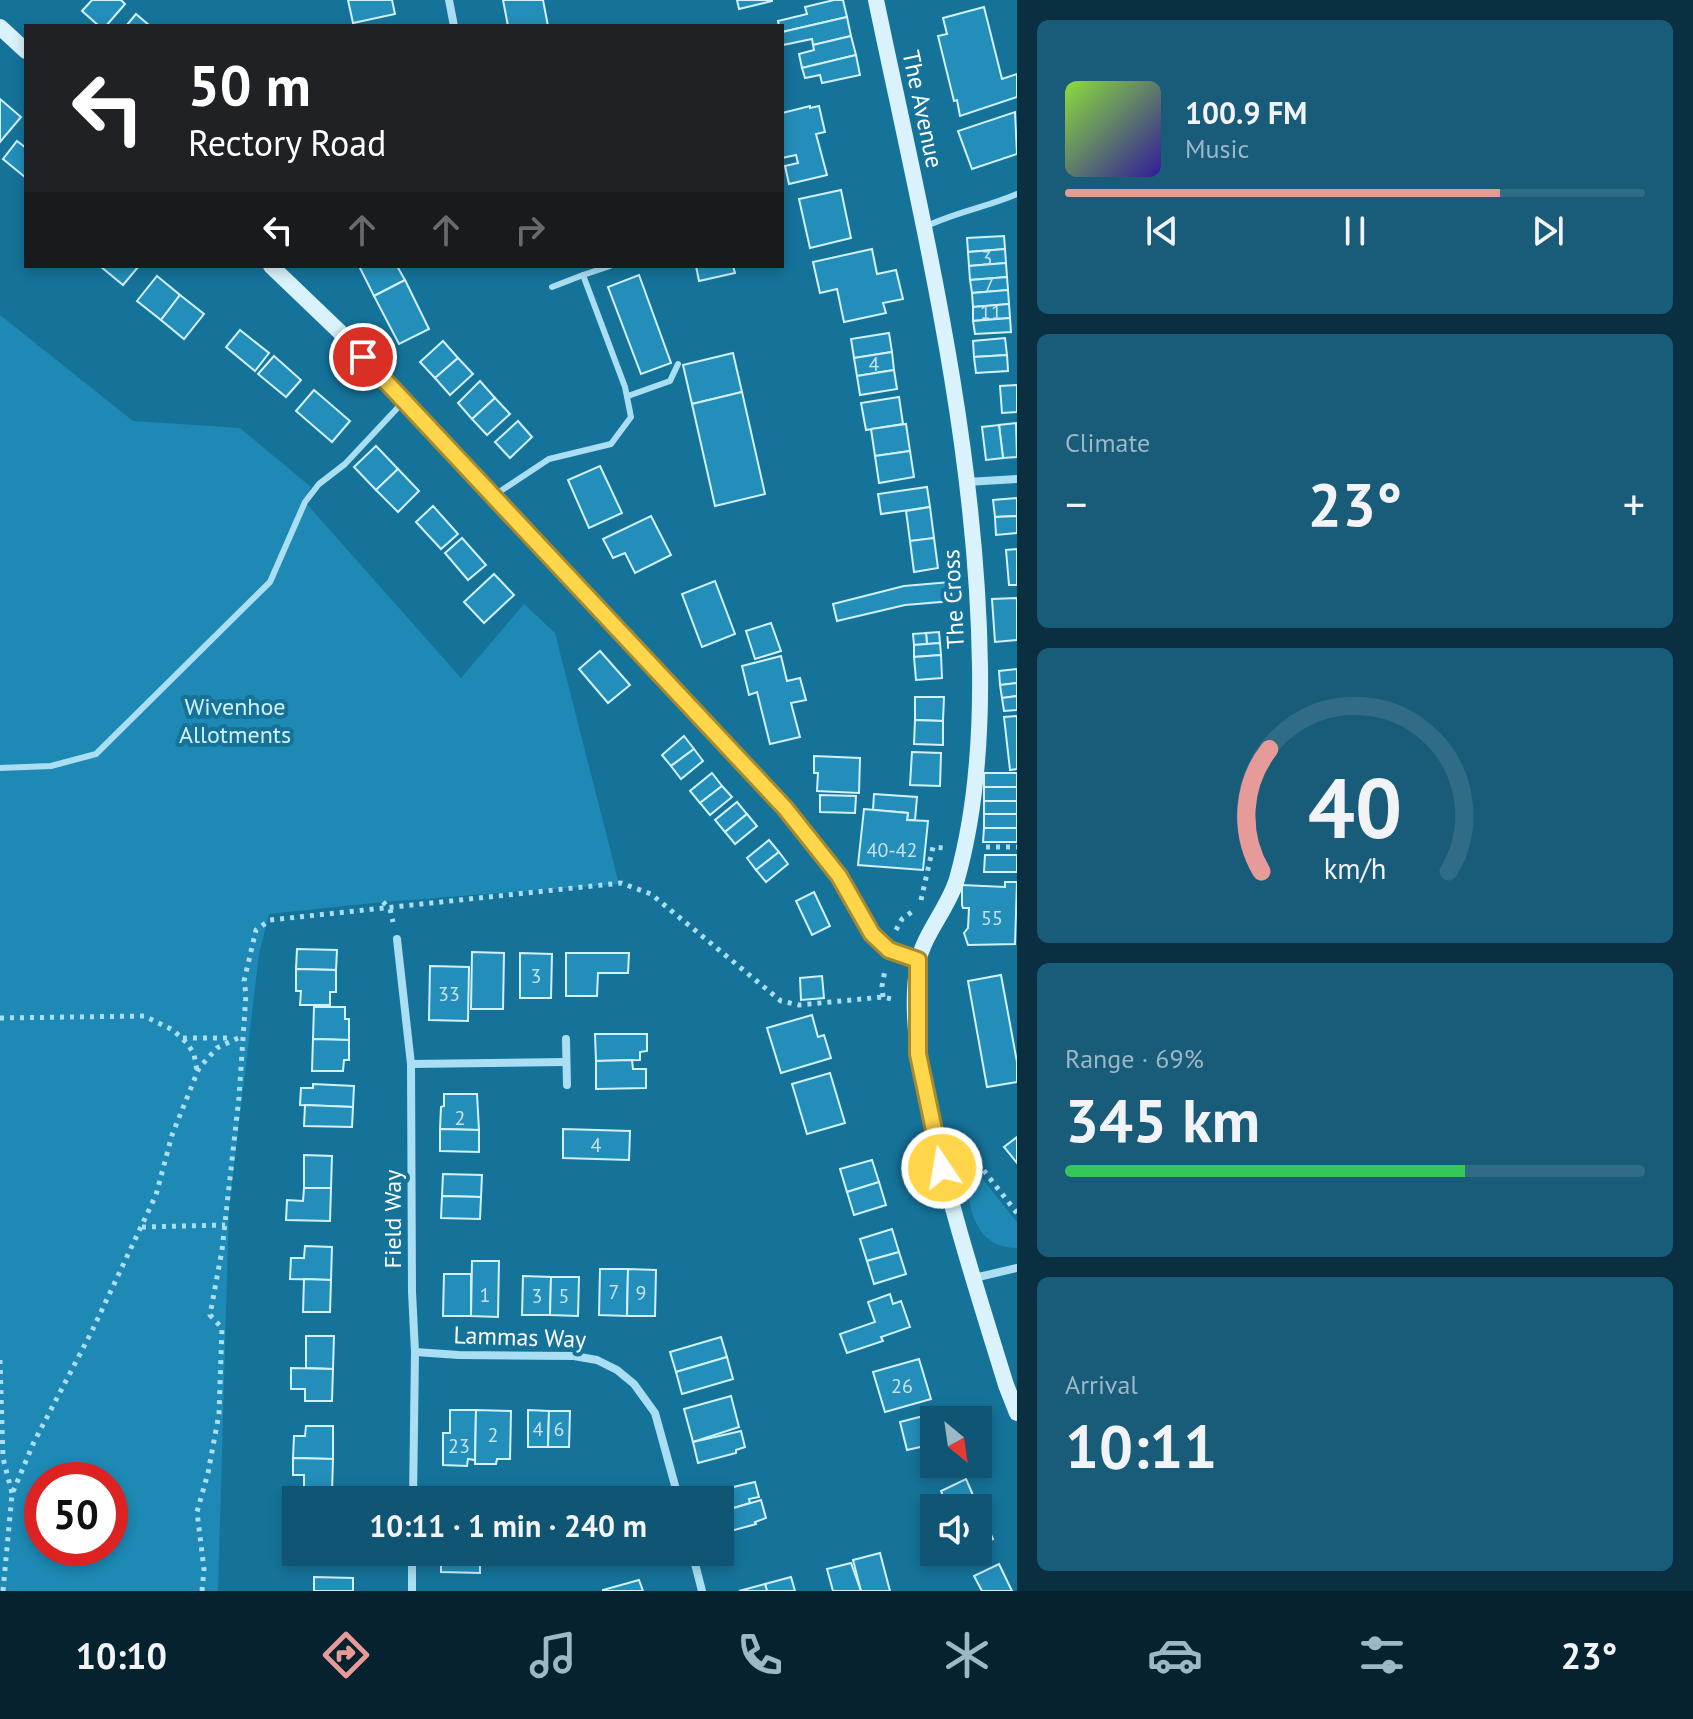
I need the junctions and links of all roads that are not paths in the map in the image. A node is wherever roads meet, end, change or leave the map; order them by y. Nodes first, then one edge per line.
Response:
1 (449, 0) edge
2 (876, 0) edge
3 (454, 24) edge
4 (0, 27) edge
5 (24, 49) edge
6 (1017, 194) edge
7 (923, 228) junction
8 (275, 268) edge
9 (604, 268) edge
10 (583, 275) junction
11 (552, 287) dead end
12 (678, 364) dead end
13 (628, 396) junction
14 (404, 401) junction
15 (1017, 479) edge
16 (967, 482) junction
17 (493, 496) junction
18 (0, 768) edge
19 (397, 939) dead end
20 (918, 960) junction
21 (566, 1039) dead end
22 (566, 1062) junction
23 (411, 1064) junction
24 (567, 1085) dead end
25 (1017, 1268) edge
26 (974, 1278) junction
27 (415, 1352) junction
28 (1017, 1413) edge
29 (413, 1486) edge
30 (675, 1486) edge
31 (412, 1566) edge
32 (696, 1566) edge
33 (412, 1591) edge
34 (702, 1591) edge

1 - 3 street
2 - 7 main road, The Avenue
4 - 5 main road
6 - 7 lane
7 - 16 main road, The Cross
8 - 14 main road
9 - 10 lane
10 - 11 lane
10 - 13 lane
12 - 13 lane
13 - 17 lane
14 - 17 main road
14 - 18 lane
15 - 16 street
16 - 20 main road, The Cross
17 - 20 main road
19 - 23 street, Field Way
20 - 26 main road
21 - 22 street
22 - 23 street
22 - 24 street
23 - 27 street, Field Way
25 - 26 street
26 - 28 main road
27 - 29 street, Field Way
27 - 30 street, Lammas Way
31 - 33 street
32 - 34 street

